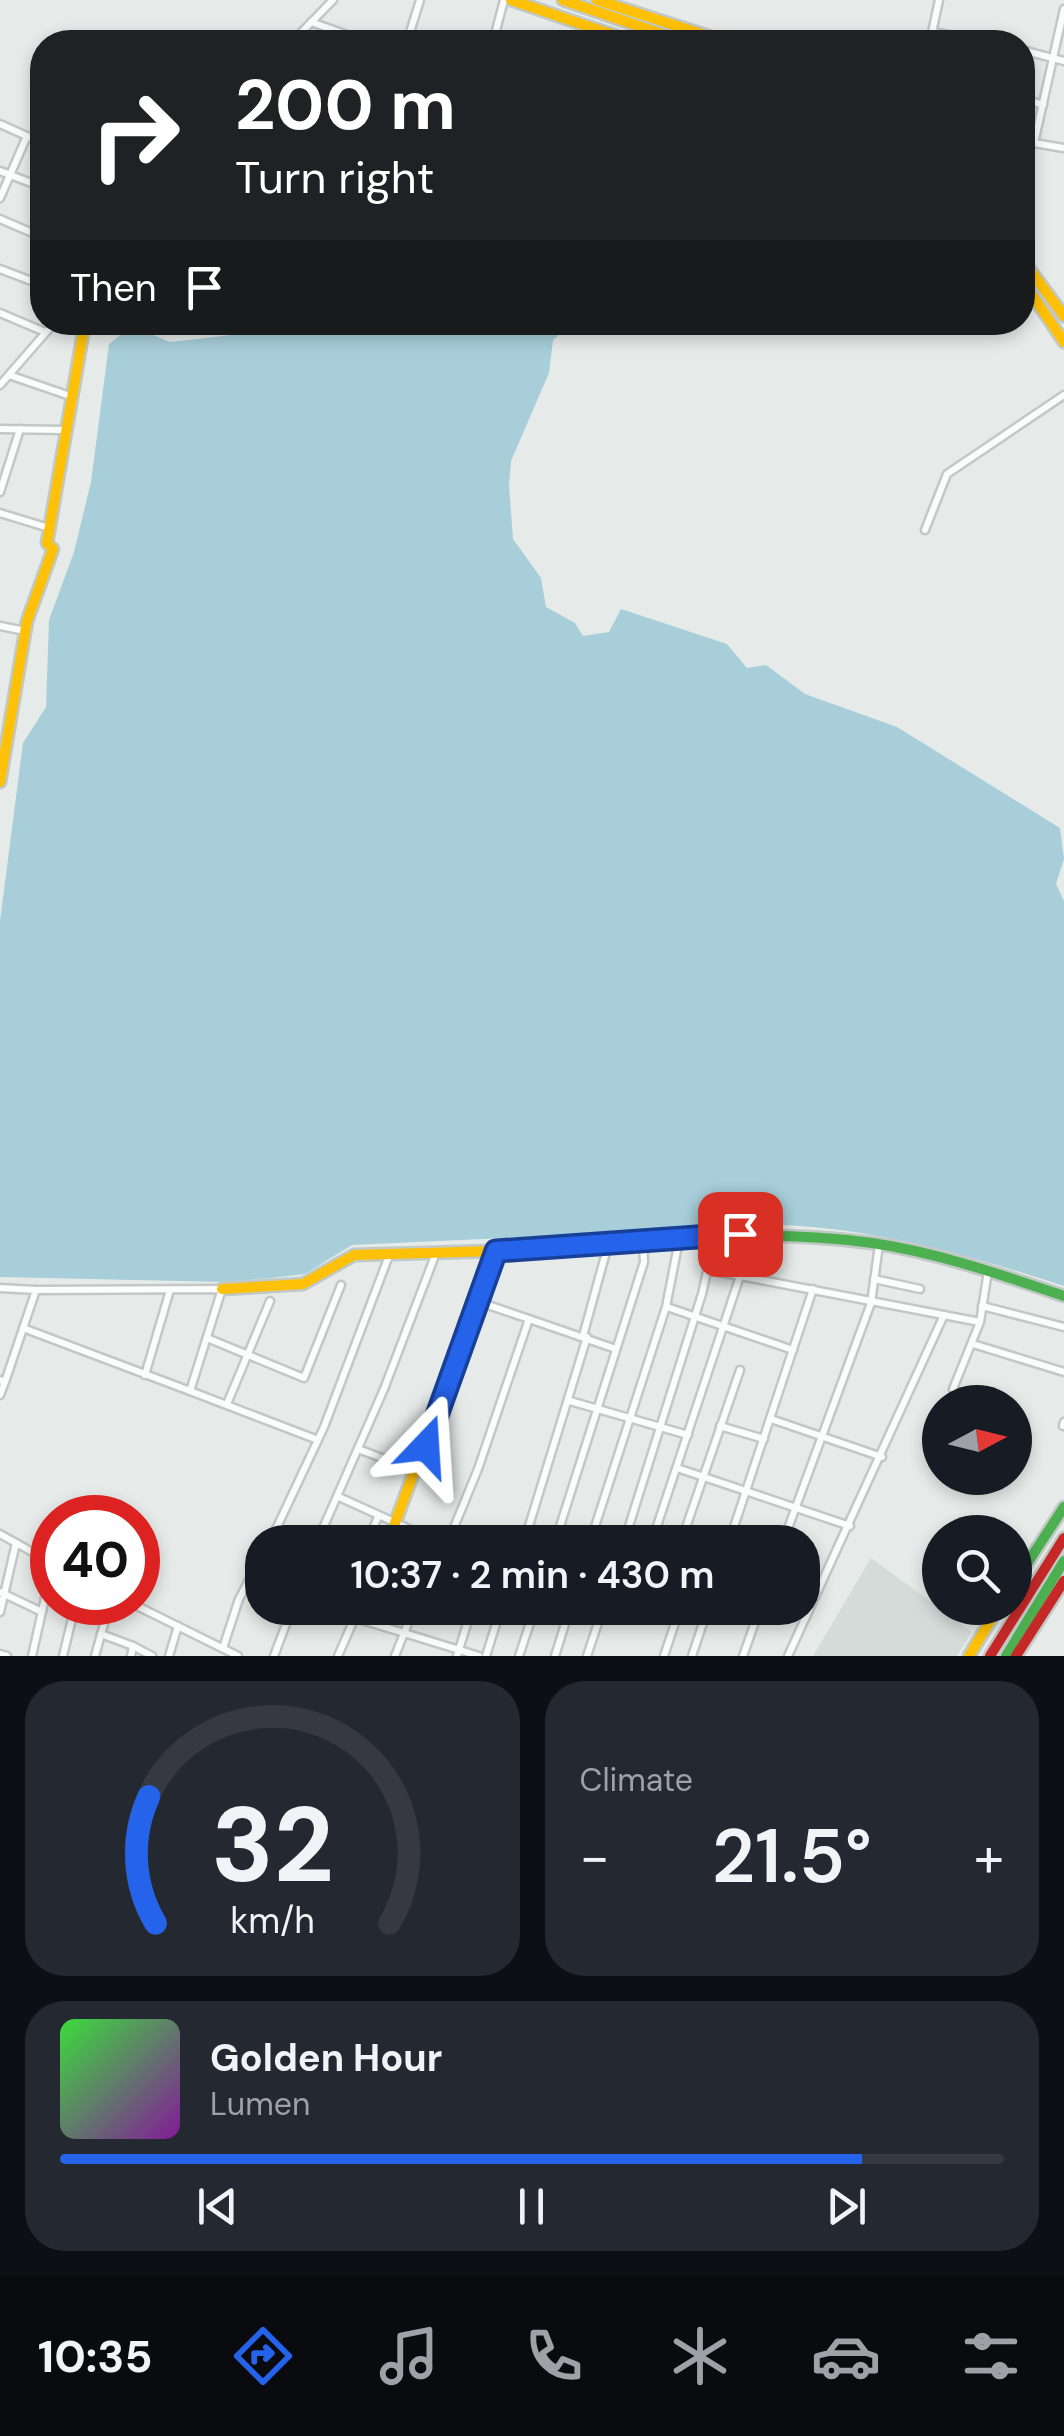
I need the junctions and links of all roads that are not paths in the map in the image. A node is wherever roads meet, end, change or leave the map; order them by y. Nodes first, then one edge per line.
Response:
1 (332, 0) edge
2 (420, 0) edge
3 (508, 0) edge
4 (564, 0) edge
5 (597, 0) edge
6 (939, 0) edge
7 (1064, 14) edge
8 (311, 22) junction
9 (303, 30) edge
10 (333, 30) edge
11 (411, 30) edge
12 (497, 30) edge
13 (598, 30) edge
14 (650, 30) edge
15 (689, 30) edge
16 (933, 30) edge
17 (1035, 53) edge
18 (1053, 58) junction
19 (1064, 61) edge
20 (1035, 102) edge
21 (1043, 104) junction
22 (0, 124) edge
23 (27, 136) junction
24 (30, 137) edge
25 (1035, 138) edge
26 (1035, 142) edge
27 (1064, 148) edge
28 (0, 171) edge
29 (10, 175) junction
30 (30, 183) edge
31 (0, 198) edge
32 (0, 219) edge
33 (30, 232) edge
34 (0, 269) edge
35 (1035, 277) edge
36 (30, 280) edge
37 (1035, 299) edge
38 (0, 313) edge
39 (1064, 316) edge
40 (30, 326) edge
41 (42, 335) edge
42 (82, 335) edge
43 (1064, 342) edge
44 (9, 375) junction
45 (0, 384) edge
46 (1064, 395) edge
47 (70, 396) junction
48 (0, 428) edge
49 (20, 429) junction
50 (63, 430) junction
51 (0, 492) edge
52 (0, 513) edge
53 (50, 528) junction
54 (925, 530) dead end
55 (0, 626) edge
56 (25, 631) junction
57 (4, 726) edge
58 (0, 782) edge
59 (714, 1236) junction
60 (680, 1240) junction
61 (643, 1242) junction
62 (608, 1244) junction
63 (879, 1245) junction
64 (436, 1251) junction
65 (496, 1251) junction
66 (390, 1252) junction
67 (709, 1270) junction
68 (988, 1271) junction
69 (740, 1276) junction
70 (874, 1280) junction
71 (341, 1285) dead end
72 (0, 1288) edge
73 (222, 1289) junction
74 (812, 1289) junction
75 (920, 1289) dead end
76 (36, 1290) junction
77 (170, 1290) junction
78 (1064, 1296) edge
79 (270, 1301) dead end
80 (478, 1302) junction
81 (871, 1302) junction
82 (666, 1306) junction
83 (982, 1306) junction
84 (944, 1315) junction
85 (694, 1316) junction
86 (528, 1319) junction
87 (980, 1322) junction
88 (725, 1326) junction
89 (1064, 1327) edge
90 (23, 1328) junction
91 (585, 1337) junction
92 (206, 1338) junction
93 (972, 1344) junction
94 (616, 1349) junction
95 (794, 1350) junction
96 (251, 1356) junction
97 (740, 1370) dead end
98 (1064, 1372) edge
99 (145, 1375) junction
100 (3, 1381) edge
101 (955, 1385) edge
102 (190, 1391) junction
103 (0, 1395) edge
104 (570, 1401) junction
105 (227, 1404) junction
106 (598, 1409) junction
107 (629, 1416) junction
108 (770, 1418) junction
109 (660, 1425) junction
110 (720, 1426) junction
111 (688, 1435) junction
112 (823, 1435) junction
113 (764, 1439) junction
114 (318, 1440) junction
115 (358, 1449) junction
116 (882, 1456) junction
117 (676, 1468) junction
118 (416, 1472) junction
119 (702, 1479) junction
120 (746, 1494) junction
121 (339, 1497) junction
122 (1064, 1507) edge
123 (795, 1509) junction
124 (378, 1518) junction
125 (278, 1525) edge
126 (325, 1525) edge
127 (375, 1525) edge
128 (395, 1525) joint
129 (455, 1525) edge
130 (530, 1525) edge
131 (560, 1525) edge
132 (595, 1525) edge
133 (629, 1525) edge
134 (659, 1525) edge
135 (687, 1525) edge
136 (735, 1525) edge
137 (789, 1525) edge
138 (850, 1526) junction
139 (0, 1534) edge
140 (1064, 1538) edge
141 (16, 1543) junction
142 (30, 1552) edge
143 (1032, 1556) edge
144 (1064, 1561) edge
145 (1064, 1581) edge
146 (245, 1586) edge
147 (2, 1593) edge
148 (30, 1606) edge
149 (0, 1612) edge
150 (160, 1617) edge
151 (39, 1625) edge
152 (70, 1625) edge
153 (104, 1625) edge
154 (286, 1625) edge
155 (352, 1625) edge
156 (374, 1625) edge
157 (406, 1625) edge
158 (467, 1625) edge
159 (494, 1625) edge
160 (529, 1625) edge
161 (565, 1625) edge
162 (598, 1625) edge
163 (674, 1625) edge
164 (702, 1625) edge
165 (754, 1625) edge
166 (988, 1625) edge
167 (178, 1626) junction
168 (402, 1632) junction
169 (102, 1634) junction
170 (133, 1646) junction
171 (226, 1652) edge
172 (458, 1653) edge
173 (0, 1654) edge
174 (7, 1656) edge
175 (32, 1656) edge
176 (62, 1656) edge
177 (95, 1656) edge
178 (131, 1656) edge
179 (152, 1656) edge
180 (169, 1656) edge
181 (238, 1656) edge
182 (274, 1656) edge
183 (338, 1656) edge
184 (394, 1656) edge
185 (482, 1656) edge
186 (519, 1656) edge
187 (555, 1656) edge
188 (588, 1656) edge
189 (664, 1656) edge
190 (692, 1656) edge
191 (744, 1656) edge
192 (788, 1656) edge
193 (969, 1656) edge
194 (990, 1656) edge
195 (1006, 1656) edge
196 (1016, 1656) edge

1 - 8 street
2 - 11 street
3 - 12 street
3 - 13 main road
4 - 14 main road
5 - 15 main road
6 - 16 street
7 - 18 street
8 - 9 street
8 - 10 street
17 - 18 street
18 - 19 street
18 - 21 street
20 - 21 street
21 - 25 street
22 - 23 street
23 - 24 street
23 - 29 street
26 - 27 street
28 - 29 street
29 - 30 street
29 - 31 street
32 - 33 street
34 - 36 street
35 - 39 main road
37 - 43 main road
38 - 40 street
41 - 44 street
42 - 47 main road
44 - 45 street
44 - 47 street
46 - 54 street
47 - 50 main road
48 - 49 street
49 - 50 street
49 - 51 street
50 - 53 main road
52 - 53 street
53 - 56 main road
55 - 56 street
56 - 57 main road
57 - 58 main road
59 - 60 main road
59 - 63 main road
59 - 67 street
60 - 61 main road
60 - 82 street
61 - 62 main road
61 - 94 street
62 - 65 main road
62 - 91 street
63 - 68 main road
63 - 70 street
64 - 65 main road
64 - 66 main road
64 - 115 street
65 - 80 main road
66 - 73 main road
66 - 114 street
67 - 69 street
67 - 85 street
68 - 78 main road
68 - 83 street
69 - 74 street
69 - 88 street
70 - 75 street
70 - 81 street
71 - 96 street
72 - 76 street
73 - 77 street
73 - 92 street
74 - 81 street
74 - 95 street
76 - 77 street
76 - 90 street
77 - 99 street
79 - 96 street
80 - 86 street
80 - 118 main road
81 - 84 street
81 - 112 street
82 - 85 street
82 - 107 street
83 - 87 street
83 - 89 street
84 - 87 street
84 - 116 street
85 - 88 street
85 - 109 street
86 - 91 street
86 - 129 street
87 - 93 street
88 - 95 street
88 - 111 street
90 - 99 street
90 - 100 street
91 - 94 street
91 - 104 street
92 - 96 street
92 - 102 street
93 - 98 street
93 - 101 street
94 - 106 street
95 - 108 street
96 - 105 street
97 - 110 street
99 - 102 street
100 - 103 street
102 - 105 street
104 - 106 street
104 - 130 street
105 - 114 street
106 - 107 street
106 - 131 street
107 - 109 street
107 - 132 street
108 - 112 street
108 - 113 street
109 - 111 street
109 - 133 street
110 - 113 street
110 - 119 street
111 - 117 street
112 - 116 street
112 - 123 street
113 - 120 street
114 - 125 street
115 - 118 street
115 - 121 street
116 - 138 street
117 - 119 street
117 - 134 street
118 - 128 main road
119 - 120 street
119 - 135 street
120 - 123 street
120 - 136 street
121 - 124 street
121 - 126 street
122 - 143 main road
123 - 137 street
123 - 138 street
124 - 127 street
124 - 128 street
138 - 192 street
139 - 141 street
140 - 194 main road
141 - 142 street
141 - 147 street
144 - 195 main road
145 - 196 main road
146 - 171 street
147 - 148 street
147 - 149 street
150 - 167 street
151 - 175 street
152 - 176 street
153 - 169 street
154 - 182 street
155 - 183 street
156 - 168 street
157 - 168 street
158 - 172 street
159 - 185 street
160 - 186 street
161 - 187 street
162 - 188 street
163 - 189 street
164 - 190 street
165 - 191 street
166 - 193 main road
167 - 171 street
167 - 180 street
168 - 172 street
168 - 184 street
169 - 170 street
169 - 177 street
170 - 178 street
170 - 179 street
171 - 181 street
172 - 185 street
173 - 174 street

